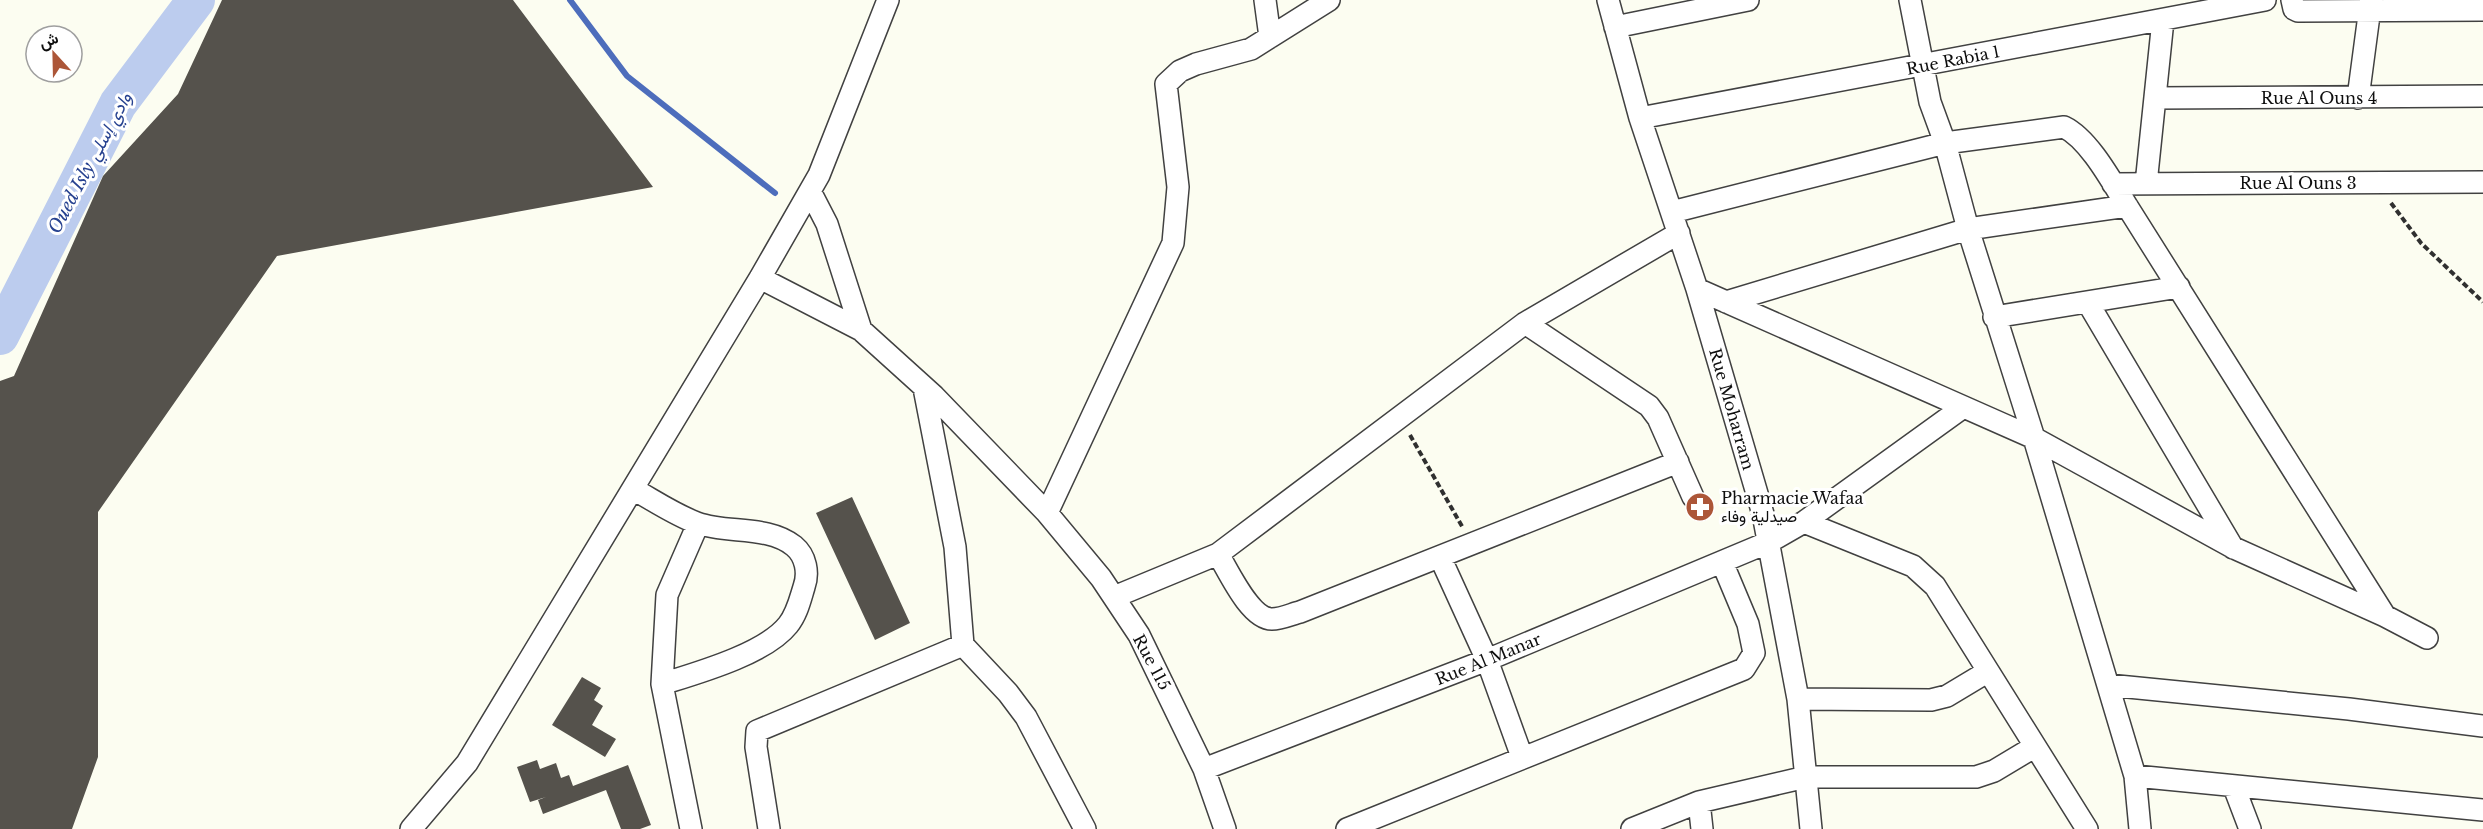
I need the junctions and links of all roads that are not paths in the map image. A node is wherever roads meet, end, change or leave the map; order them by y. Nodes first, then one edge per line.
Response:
1 (888, 0) edge
2 (1265, 0) edge
3 (1329, 0) edge
4 (1608, 0) edge
5 (1748, 0) edge
6 (1910, 0) edge
7 (2265, 0) edge
8 (2293, 3) edge
9 (2370, 5) edge
10 (2483, 10) edge
11 (2163, 20) junction
12 (1615, 27) junction
13 (1270, 37) junction
14 (1922, 66) junction
15 (2483, 96) edge
16 (2155, 98) junction
17 (2358, 98) junction
18 (1640, 118) junction
19 (1945, 142) junction
20 (2483, 182) edge
21 (2113, 184) junction
22 (2146, 184) junction
23 (810, 191) junction
24 (2127, 206) junction
25 (1672, 212) junction
26 (1968, 229) junction
27 (1679, 233) junction
28 (760, 278) junction
29 (2179, 286) junction
30 (1697, 289) junction
31 (1726, 302) junction
32 (2088, 303) junction
33 (1994, 317) junction
34 (1525, 323) junction
35 (861, 330) junction
36 (924, 388) junction
37 (1962, 408) junction
38 (2034, 438) junction
39 (1678, 462) junction
40 (631, 491) junction
41 (1693, 497) dead end
42 (1047, 513) junction
43 (1804, 522) junction
44 (697, 526) junction
45 (1769, 542) junction
46 (2234, 548) junction
47 (1218, 554) junction
48 (1440, 557) junction
49 (1722, 562) junction
50 (1114, 597) junction
51 (2385, 616) junction
52 (2427, 638) dead end
53 (963, 645) junction
54 (1487, 660) junction
55 (1987, 672) junction
56 (662, 684) junction
57 (2108, 686) junction
58 (1798, 699) junction
59 (2483, 726) edge
60 (2034, 747) junction
61 (1522, 757) junction
62 (1204, 769) junction
63 (2135, 776) junction
64 (1806, 777) junction
65 (2234, 787) junction
66 (1700, 802) junction
67 (2483, 810) edge
68 (411, 829) edge
69 (691, 829) edge
70 (770, 829) edge
71 (1085, 829) edge
72 (1225, 829) edge
73 (1347, 829) edge
74 (1632, 829) edge
75 (1702, 829) edge
76 (1811, 829) edge
77 (2087, 829) edge
78 (2140, 829) edge
79 (2250, 829) edge

1 - 23 street
2 - 13 street
3 - 13 street
4 - 12 street, Rue Moharram
5 - 12 street
6 - 14 street
7 - 11 street, Rue Rabia 1
8 - 9 street
9 - 10 street
9 - 17 street
11 - 14 street, Rue Rabia 1
11 - 16 street
12 - 18 street, Rue Moharram
13 - 42 street
14 - 18 street, Rue Rabia 1
14 - 19 street
15 - 17 street, Rue Al Ouns 4
16 - 17 street, Rue Al Ouns 4
16 - 22 street
18 - 25 street, Rue Moharram
19 - 21 street
19 - 25 street
19 - 26 street
20 - 22 street, Rue Al Ouns 3
21 - 22 street, Rue Al Ouns 3
21 - 24 street
23 - 28 street
23 - 35 street
24 - 26 street
24 - 29 street
25 - 27 street, Rue Moharram
26 - 31 street
26 - 33 street
27 - 30 street, Rue Moharram
27 - 34 street
28 - 35 street
28 - 40 street
29 - 32 street
29 - 51 street
30 - 31 street
30 - 45 street, Rue Moharram
31 - 37 street
32 - 33 street
32 - 46 street
33 - 38 street
34 - 39 street
34 - 47 street
35 - 36 street, Rue 115
36 - 42 street, Rue 115
36 - 53 street
37 - 38 street
37 - 43 street, Rue Al Manar
38 - 46 street
38 - 57 street
39 - 41 street
39 - 48 street
40 - 44 street
40 - 68 street
42 - 50 street, Rue 115
43 - 45 street, Rue Al Manar
43 - 55 street
44 - 56 street
44 - 56 street
45 - 49 street, Rue Al Manar
45 - 58 street, Rue Moharram
46 - 51 street
47 - 48 street
47 - 50 street
48 - 54 street
49 - 54 street, Rue Al Manar
49 - 61 street
50 - 62 street, Rue 115
51 - 52 street
53 - 70 street
53 - 71 street
54 - 61 street
54 - 62 street, Rue Al Manar
55 - 58 street
55 - 60 street
56 - 69 street
57 - 59 street
57 - 63 street
58 - 64 street, Rue Moharram
60 - 64 street
60 - 77 street
61 - 73 street
62 - 72 street, Rue 115
63 - 65 street
63 - 78 street
64 - 66 street
64 - 76 street, Rue Moharram
65 - 67 street
65 - 79 street
66 - 74 street
66 - 75 street

